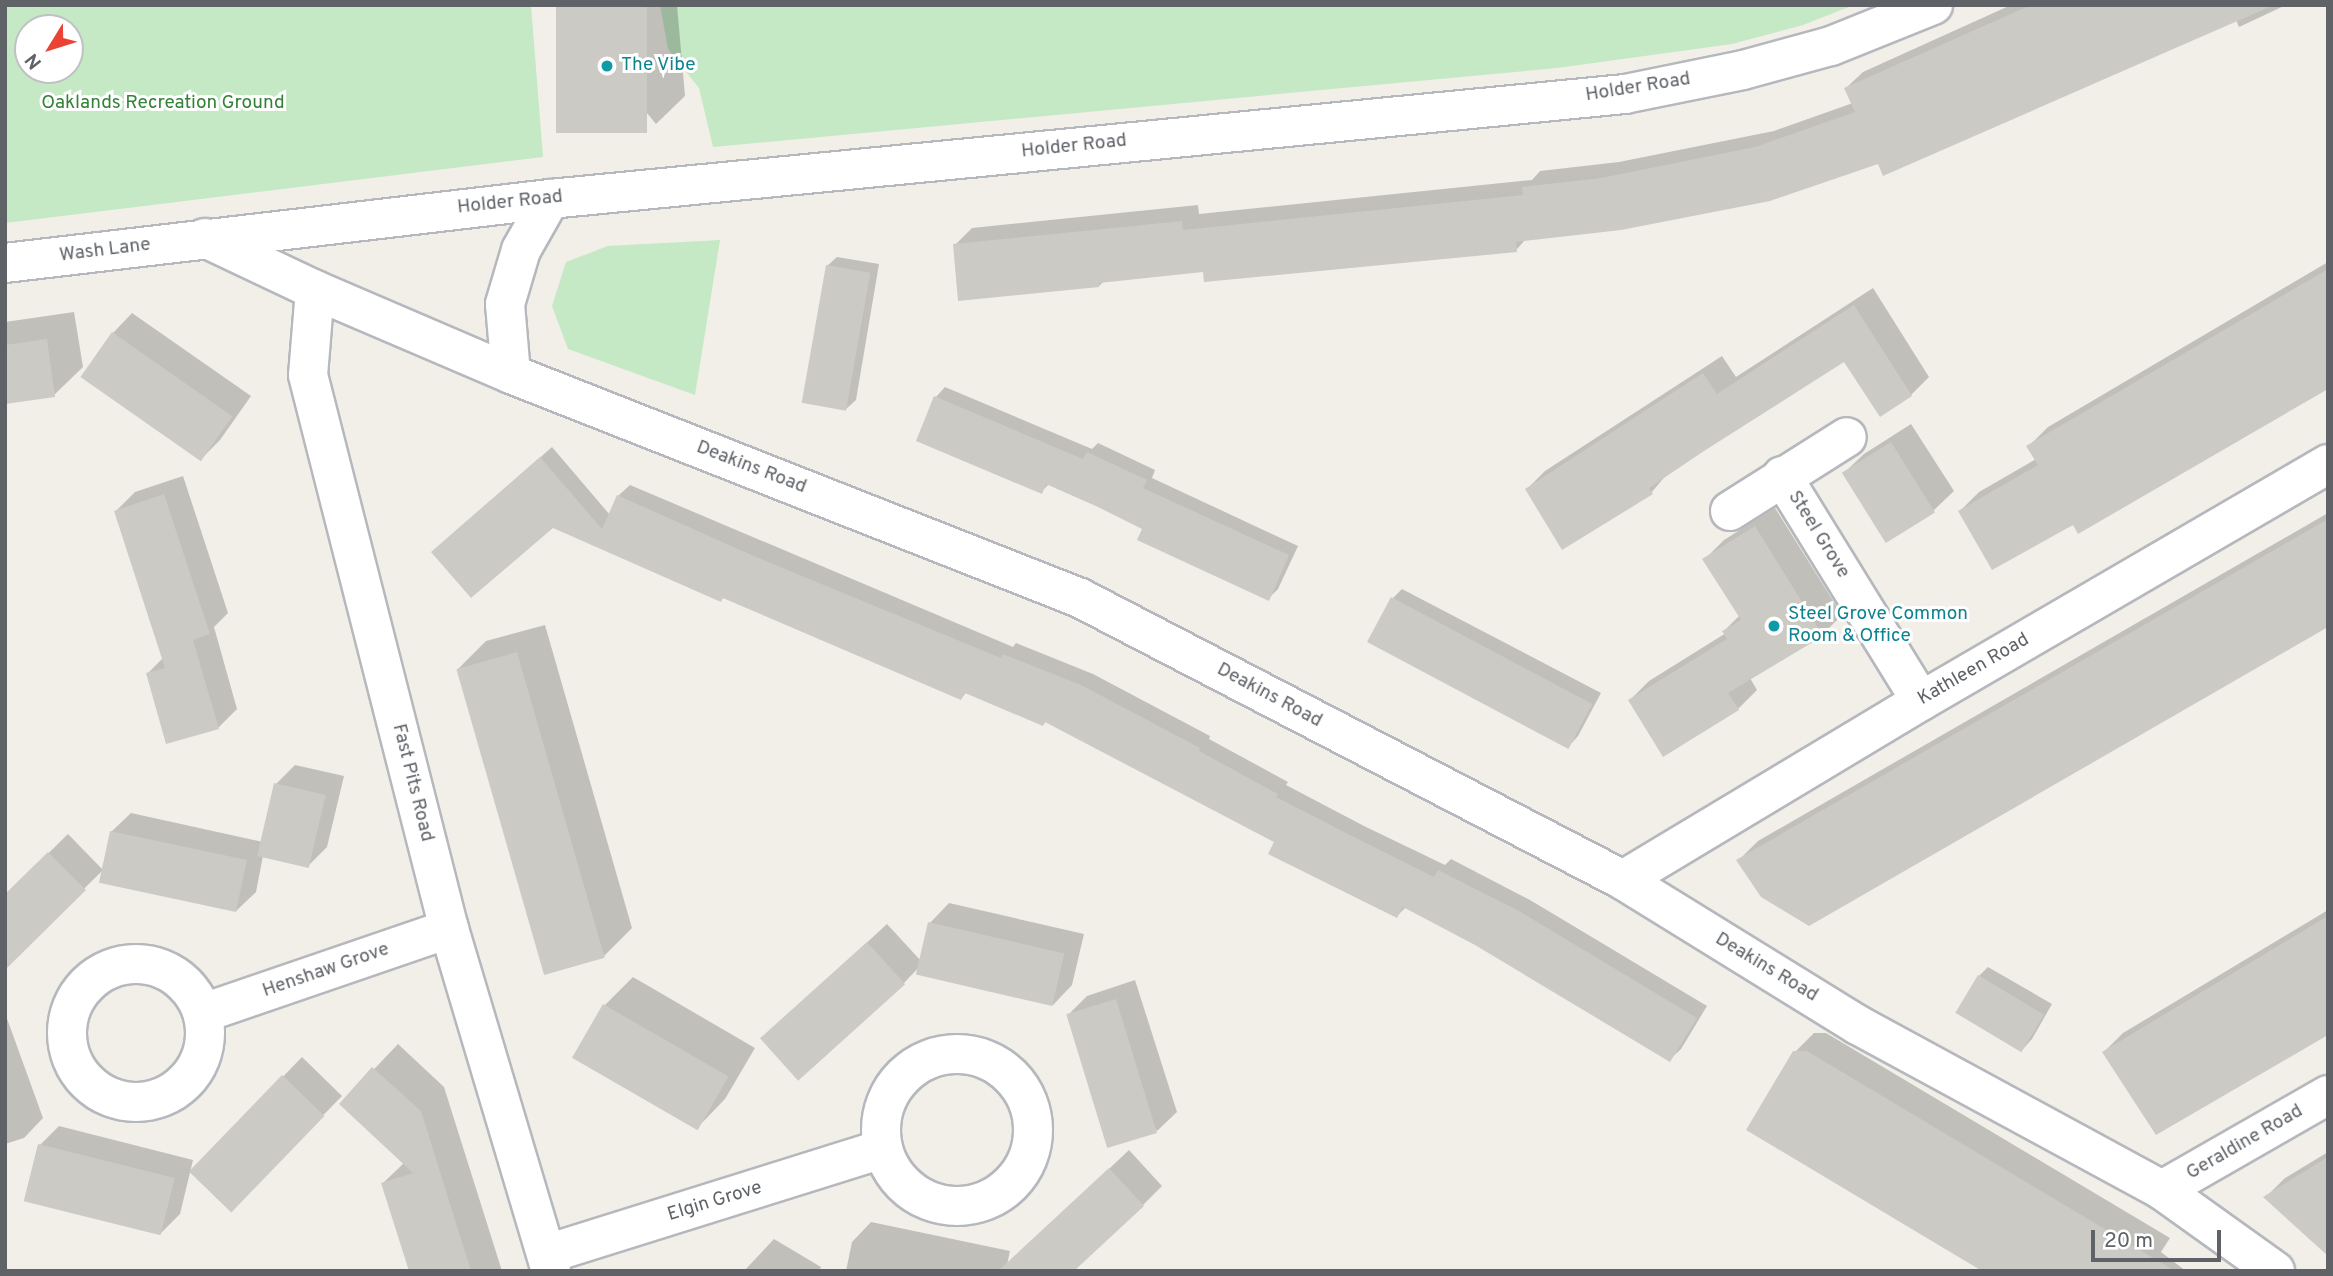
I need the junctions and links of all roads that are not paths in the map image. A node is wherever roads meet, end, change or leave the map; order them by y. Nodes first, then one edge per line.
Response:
1 (1933, 5) edge
2 (550, 199) junction
3 (205, 238) junction
4 (5, 263) edge
5 (315, 290) junction
6 (511, 374) junction
7 (1847, 437) dead end
8 (2328, 464) edge
9 (1782, 476) junction
10 (1730, 511) dead end
11 (1921, 701) junction
12 (1623, 880) junction
13 (449, 929) junction
14 (203, 1013) dead end
15 (2328, 1096) edge
16 (883, 1149) dead end
17 (2162, 1190) junction
18 (549, 1262) edge
19 (2275, 1271) edge

1 - 2 street, Holder Road
2 - 3 street, Holder Road
2 - 6 street
3 - 4 street, Wash Lane
3 - 5 street, Deakins Road
5 - 6 street, Deakins Road
5 - 13 street, Fast Pits Road
6 - 12 street, Deakins Road
7 - 9 street, Steel Grove
8 - 11 street, Kathleen Road
9 - 10 street, Steel Grove
9 - 11 street, Steel Grove
11 - 12 street, Kathleen Road
12 - 17 street, Deakins Road
13 - 14 street, Henshaw Grove
13 - 18 street, Fast Pits Road
15 - 17 street, Geraldine Road
16 - 18 street, Elgin Grove
17 - 19 street, Deakins Road

